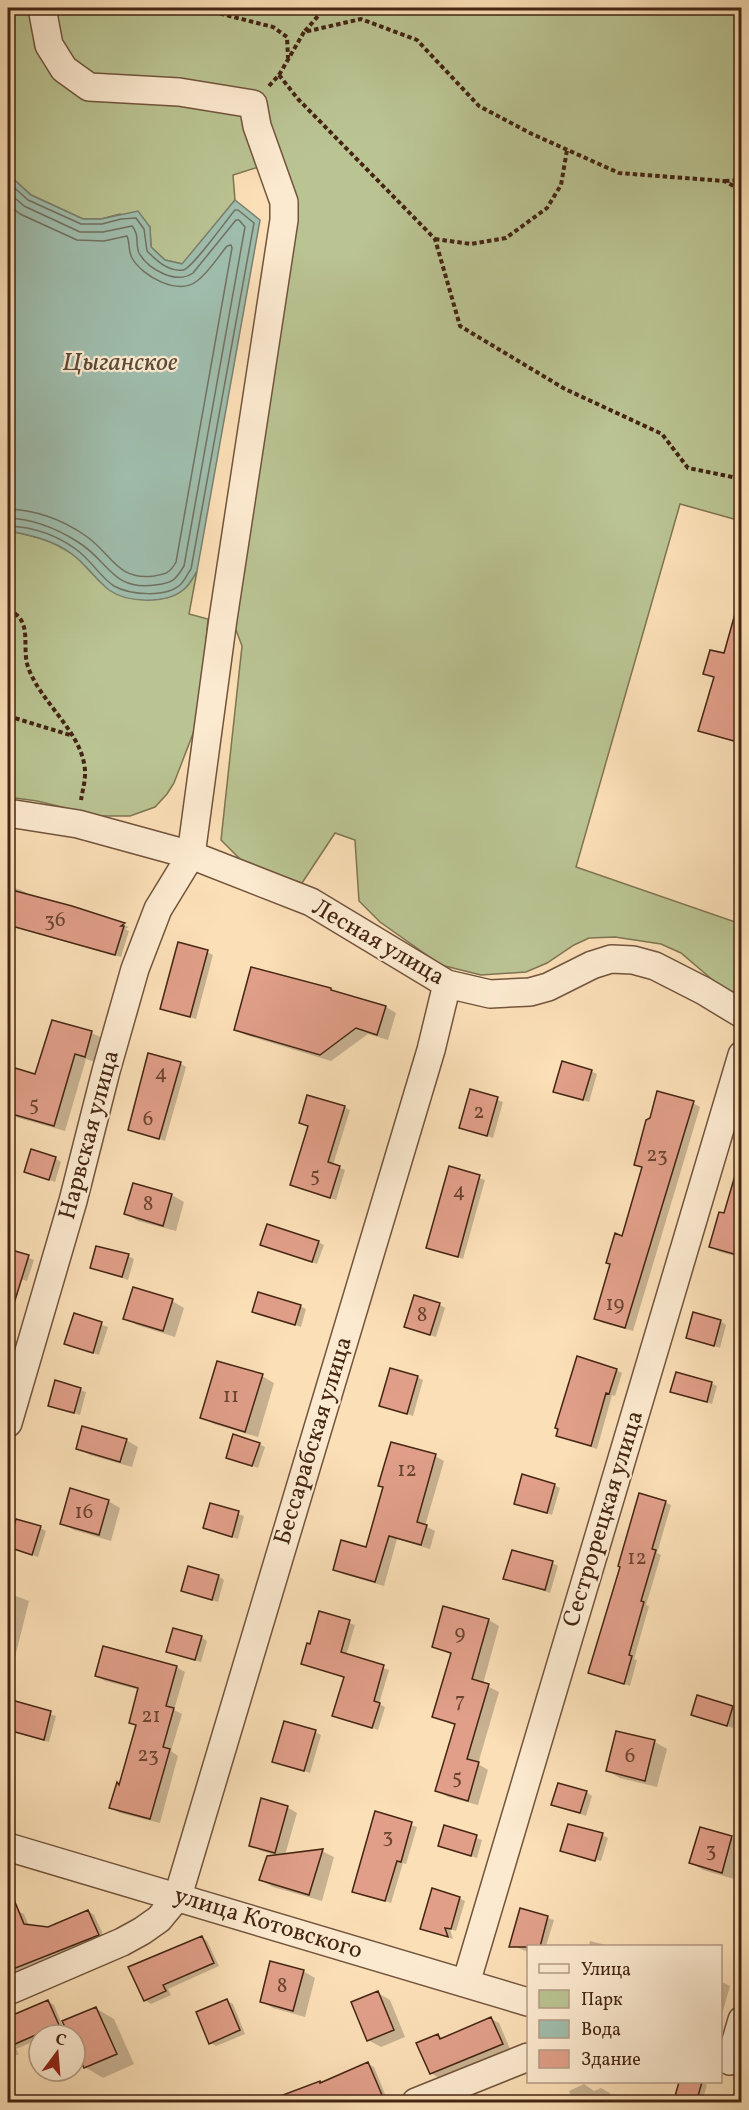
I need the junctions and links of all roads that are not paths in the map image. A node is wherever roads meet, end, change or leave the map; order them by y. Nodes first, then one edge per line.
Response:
1 (42, 8) edge
2 (8, 813) edge
3 (191, 855) junction
4 (447, 984) junction
5 (741, 1014) edge
6 (741, 1055) edge
7 (8, 1423) edge
8 (8, 1847) edge
9 (178, 1896) junction
10 (466, 1983) junction
11 (8, 1991) edge
12 (527, 2002) edge
13 (741, 2020) edge
14 (527, 2057) edge
15 (731, 2061) edge
16 (416, 2103) edge

1 - 3 street
2 - 3 street, Лесная улица
3 - 4 street, Лесная улица
3 - 7 street, Нарвская улица
4 - 5 street, Лесная улица
4 - 9 street, Бессарабская улица
6 - 10 street, Сестрорецкая улица
8 - 9 street, улица Котовского
9 - 10 street, улица Котовского
9 - 11 street
10 - 12 street, улица Котовского
13 - 15 street
14 - 16 street

